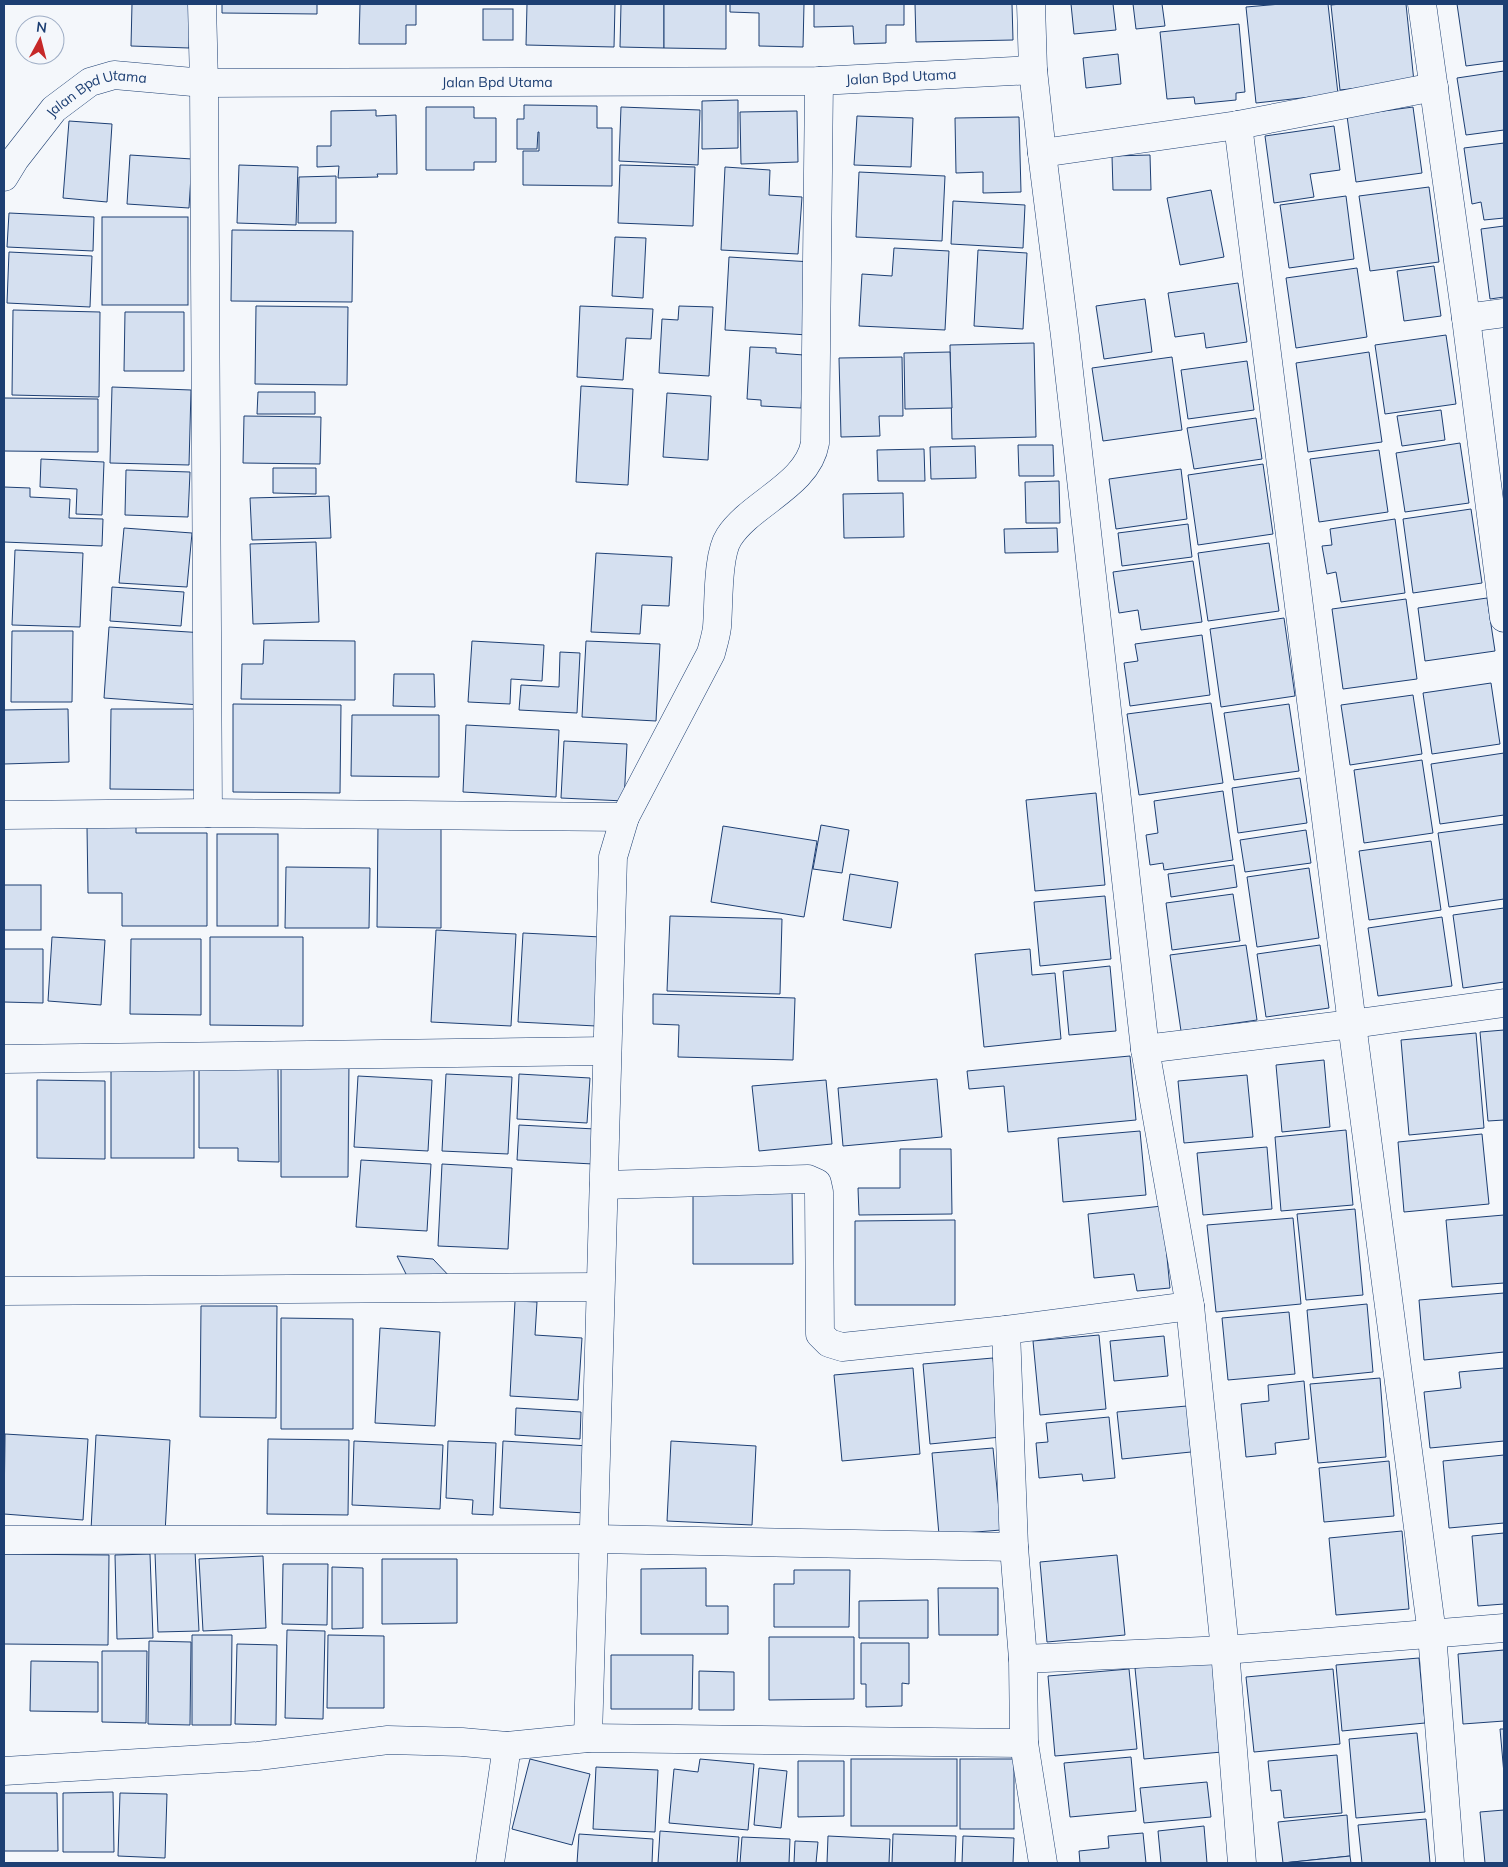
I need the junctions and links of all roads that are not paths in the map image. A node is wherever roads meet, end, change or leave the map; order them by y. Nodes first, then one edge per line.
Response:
1 (202, 4) edge
2 (1030, 4) edge
3 (1422, 4) edge
4 (1033, 70) junction
5 (820, 81) junction
6 (204, 83) junction
7 (1434, 87) junction
8 (1238, 125) junction
9 (1042, 152) junction
10 (4, 177) edge
11 (1504, 313) edge
12 (1466, 318) junction
13 (1504, 618) edge
14 (208, 814) junction
15 (4, 815) edge
16 (625, 818) junction
17 (1504, 1002) edge
18 (1352, 1024) junction
19 (1145, 1049) junction
20 (607, 1050) junction
21 (4, 1058) edge
22 (604, 1185) junction
23 (600, 1287) junction
24 (4, 1291) edge
25 (1190, 1306) junction
26 (1006, 1330) junction
27 (595, 1539) junction
28 (4, 1540) edge
29 (1014, 1547) junction
30 (1504, 1628) edge
31 (1432, 1634) junction
32 (1225, 1650) junction
33 (1023, 1659) junction
34 (588, 1738) junction
35 (1024, 1743) junction
36 (507, 1746) junction
37 (4, 1771) edge
38 (490, 1863) edge
39 (1043, 1863) edge
40 (1242, 1863) edge
41 (1450, 1863) edge

1 - 6 street
2 - 4 street
3 - 7 street
4 - 5 street, Jalan Bpd Utama
4 - 9 street
5 - 6 street, Jalan Bpd Utama
5 - 16 street
6 - 10 street, Jalan Bpd Utama
6 - 14 street
7 - 8 street
7 - 12 street
8 - 9 street
8 - 18 street
9 - 19 street
11 - 12 street
12 - 13 street
14 - 15 street
14 - 16 street
16 - 20 street
17 - 18 street
18 - 19 street
18 - 31 street
19 - 25 street
20 - 21 street
20 - 22 street
22 - 23 street
22 - 26 street
23 - 24 street
23 - 27 street
25 - 26 street
25 - 32 street
26 - 29 street
27 - 28 street
27 - 29 street
27 - 34 street
29 - 33 street
30 - 31 street
31 - 32 street
31 - 41 street
32 - 33 street
32 - 40 street
33 - 35 street
34 - 35 street
34 - 36 street
35 - 39 street
36 - 37 street
36 - 38 street

